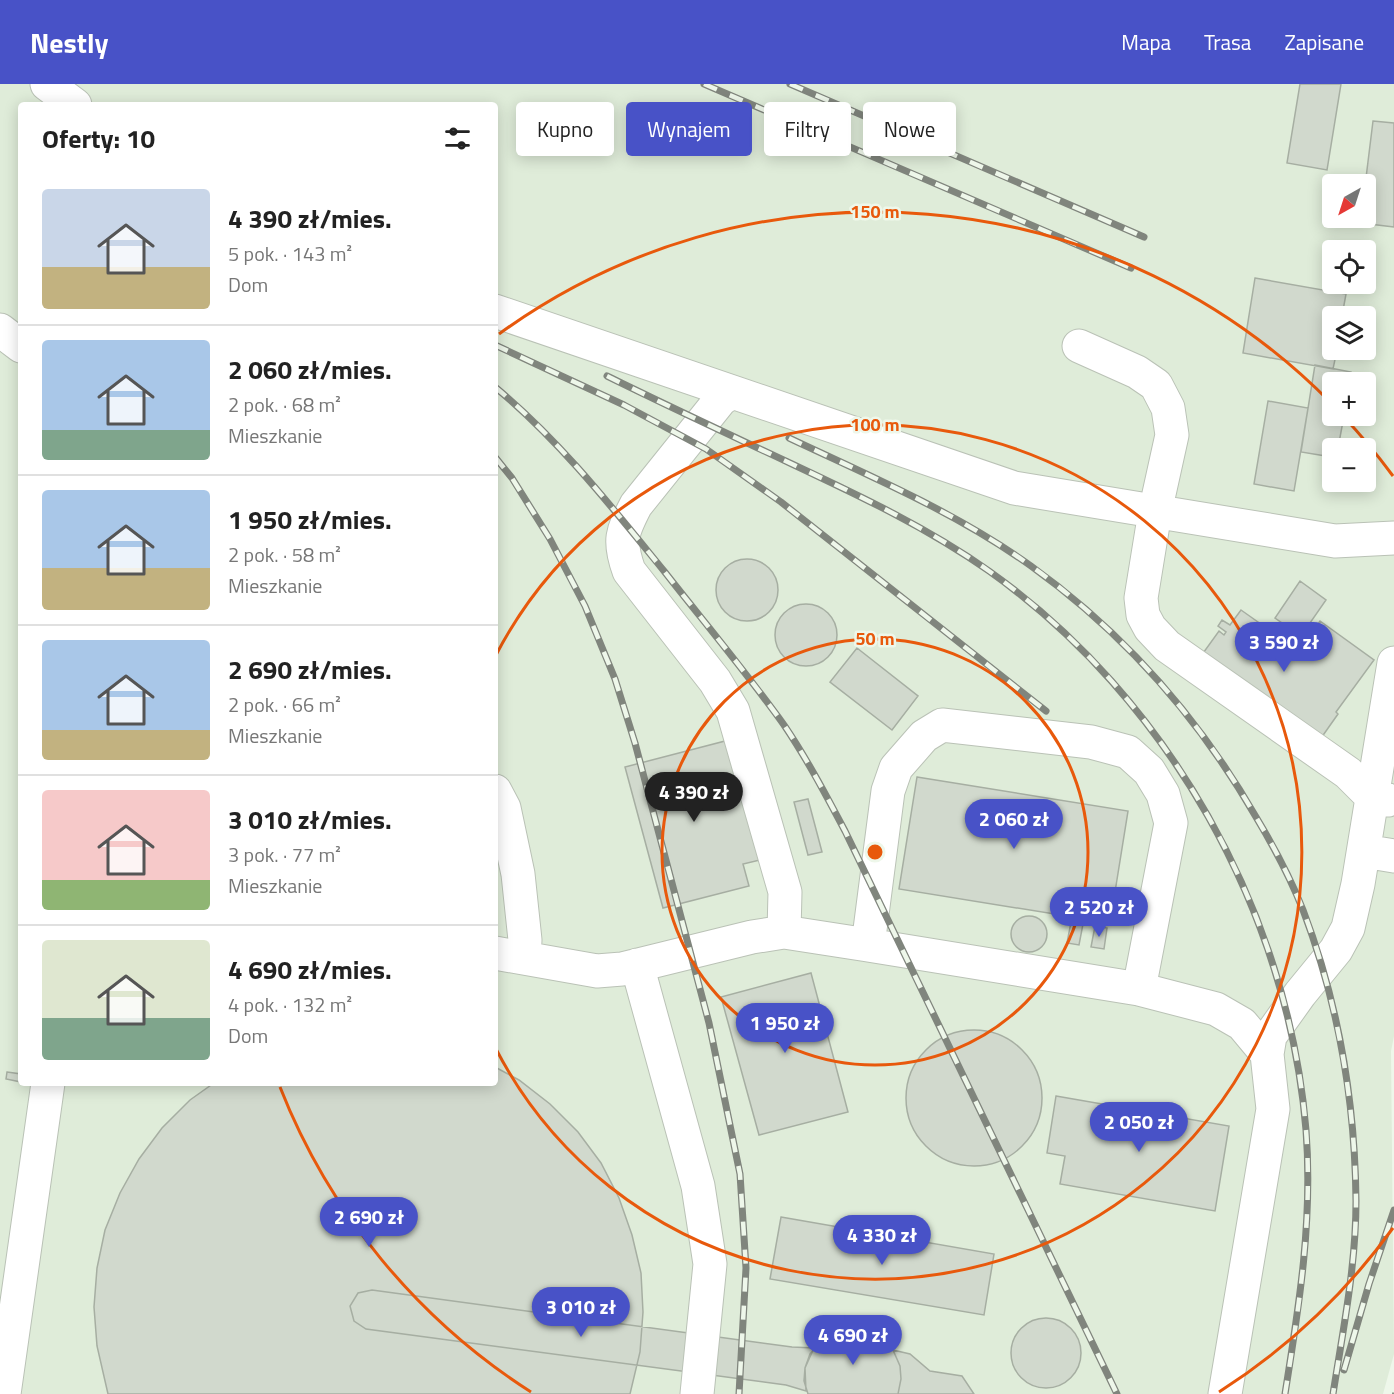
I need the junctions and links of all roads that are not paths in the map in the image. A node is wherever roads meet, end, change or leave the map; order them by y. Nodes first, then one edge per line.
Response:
1 (47, 84) edge
2 (71, 102) edge
3 (498, 312) edge
4 (0, 330) edge
5 (18, 344) edge
6 (1079, 346) dead end
7 (732, 392) junction
8 (1155, 512) junction
9 (1394, 538) edge
10 (1394, 663) edge
11 (498, 797) edge
12 (1383, 799) edge
13 (1379, 854) edge
14 (784, 932) junction
15 (868, 945) junction
16 (509, 956) edge
17 (637, 965) junction
18 (1138, 988) junction
19 (1267, 1054) junction
20 (48, 1086) edge
21 (4, 1394) edge
22 (697, 1394) edge
23 (1225, 1394) edge

1 - 2 lane
3 - 7 lane
4 - 5 lane
6 - 8 lane
7 - 8 lane
7 - 14 lane
8 - 9 lane
8 - 12 lane
10 - 12 lane
11 - 16 lane
12 - 13 lane
13 - 19 lane
14 - 15 lane
14 - 17 lane
15 - 18 lane
15 - 18 lane
16 - 17 lane
17 - 22 lane
18 - 19 lane
19 - 23 lane
20 - 21 lane

